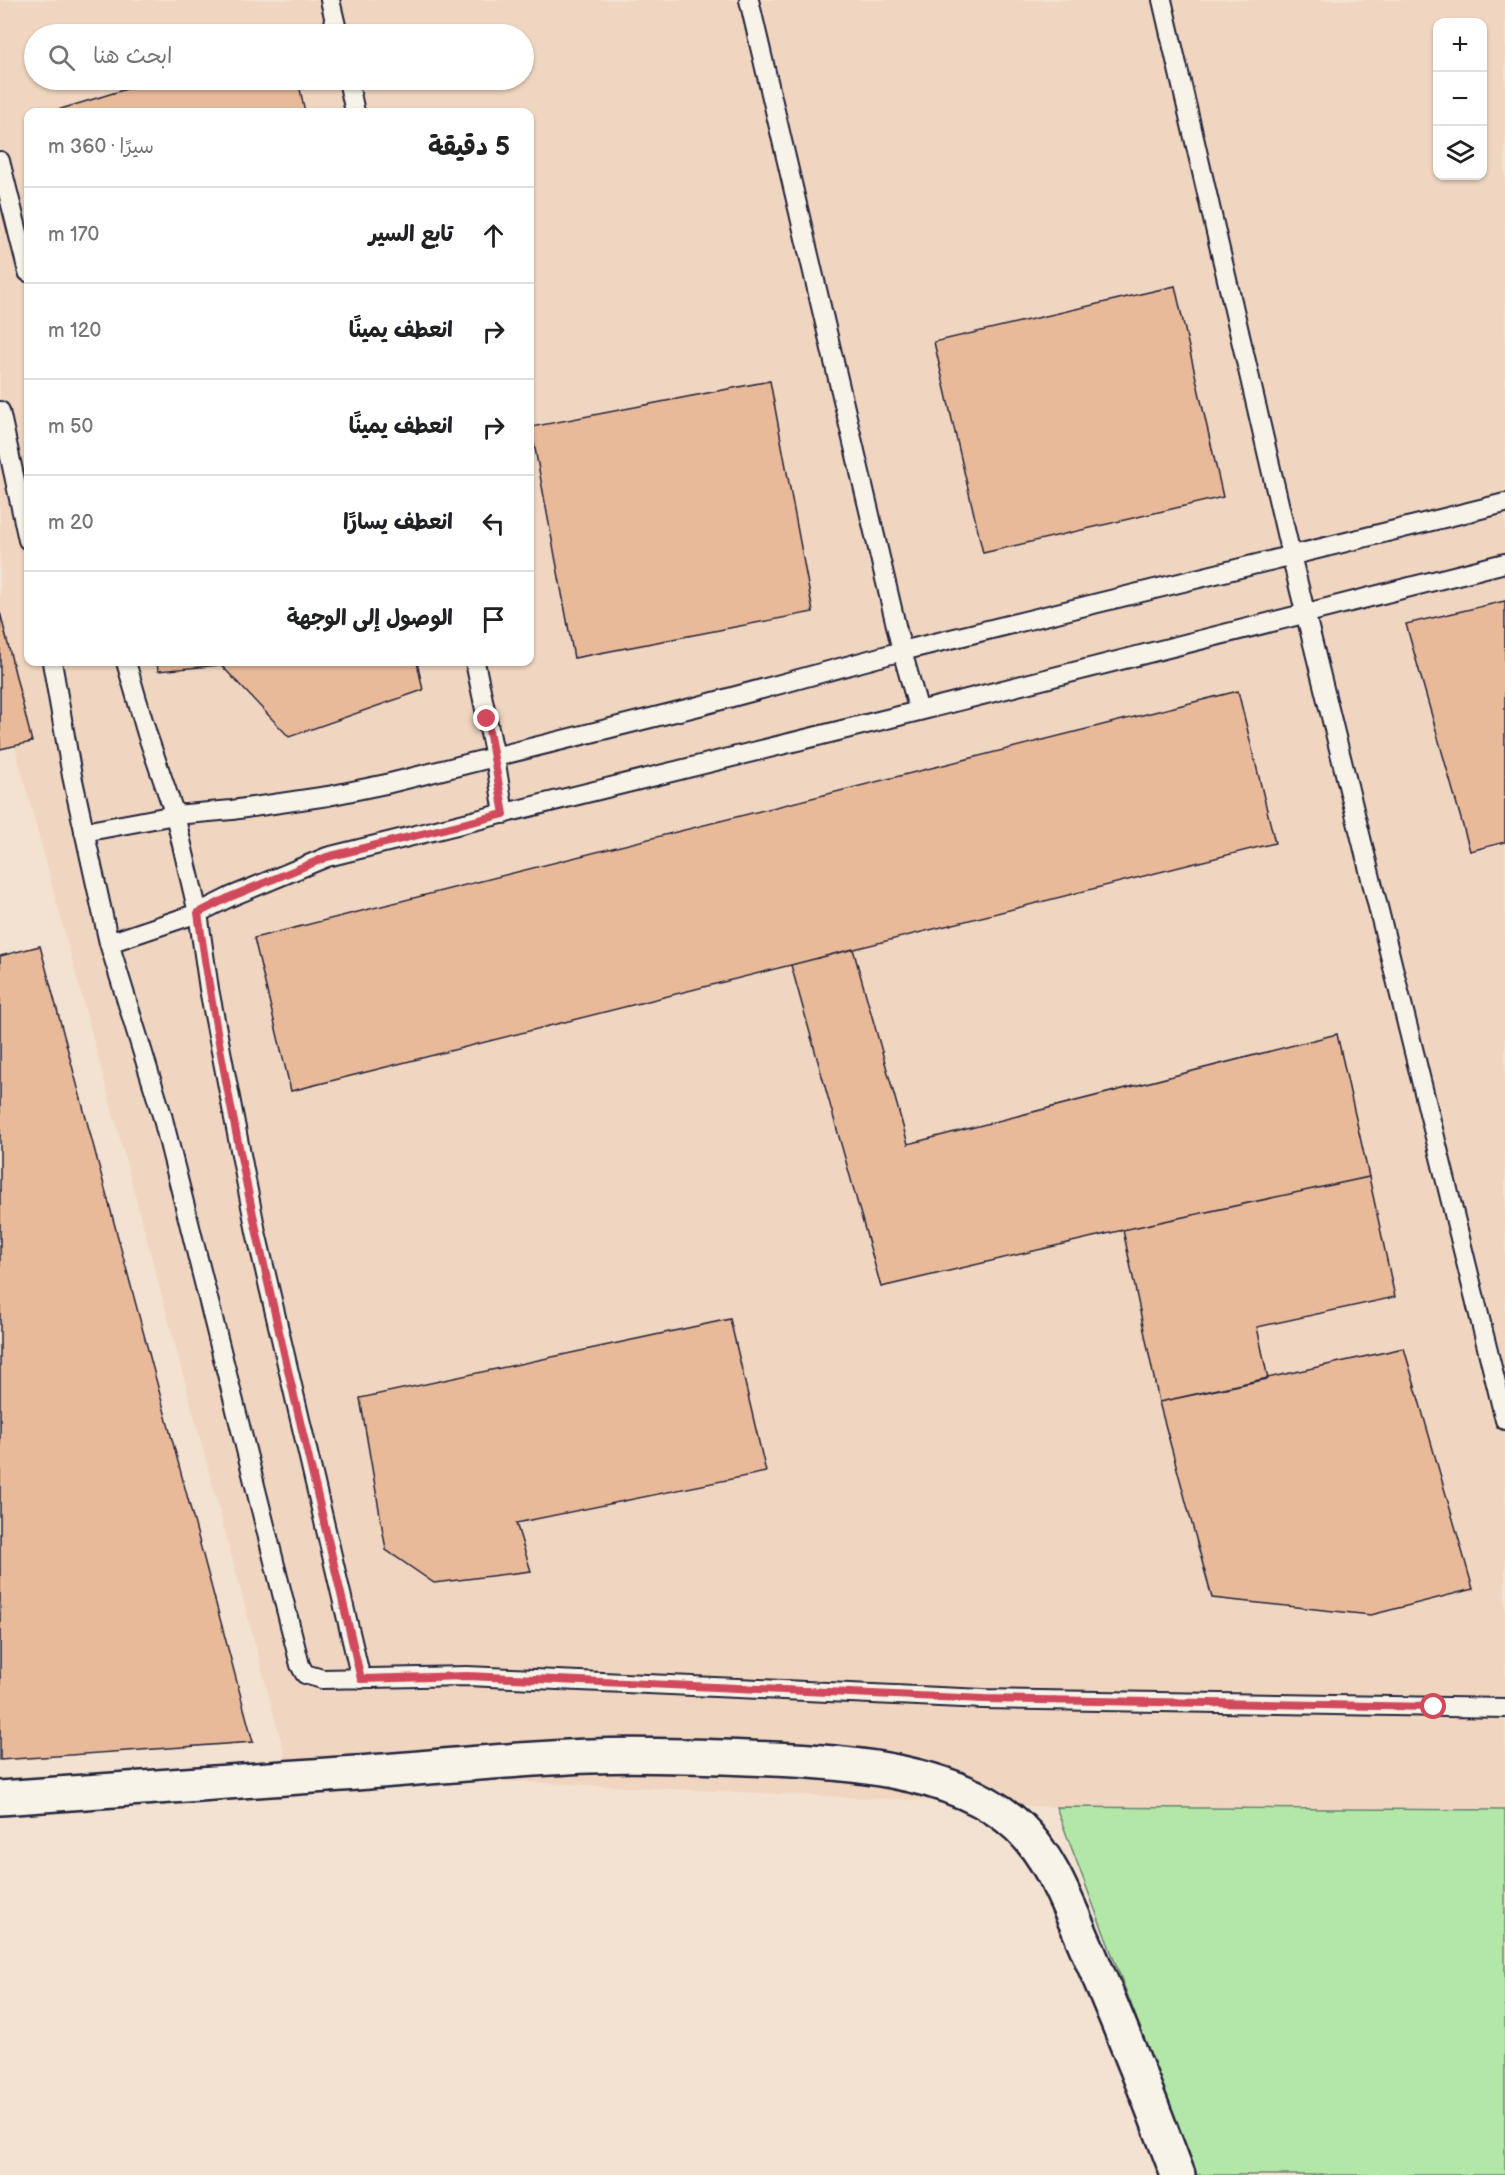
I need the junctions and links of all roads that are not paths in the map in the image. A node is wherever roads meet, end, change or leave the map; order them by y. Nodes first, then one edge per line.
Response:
1 (330, 0) edge
2 (749, 0) edge
3 (1162, 0) edge
4 (336, 24) edge
5 (350, 90) edge
6 (354, 108) edge
7 (0, 161) edge
8 (24, 256) edge
9 (0, 411) edge
10 (1505, 503) edge
11 (24, 522) edge
12 (1291, 555) junction
13 (1505, 563) edge
14 (1306, 612) junction
15 (902, 651) junction
16 (53, 666) edge
17 (127, 666) edge
18 (476, 666) edge
19 (919, 711) junction
20 (495, 757) junction
21 (504, 814) junction
22 (175, 815) junction
23 (84, 832) junction
24 (198, 913) junction
25 (109, 943) junction
26 (1505, 1420) edge
27 (361, 1679) junction
28 (1505, 1708) edge
29 (0, 1798) edge
30 (1178, 2175) edge

1 - 4 lane
2 - 15 lane
3 - 12 lane
5 - 6 lane
7 - 8 lane
9 - 11 lane
10 - 12 lane
12 - 14 lane
12 - 15 lane
13 - 14 lane
14 - 19 lane
14 - 26 lane
15 - 19 lane
15 - 20 lane
16 - 23 lane
17 - 22 lane
18 - 20 lane
19 - 21 lane
20 - 21 lane
20 - 22 lane
21 - 24 lane
22 - 23 lane
22 - 24 lane
23 - 25 lane
24 - 25 lane
24 - 27 lane
25 - 27 lane
27 - 28 lane
29 - 30 street

